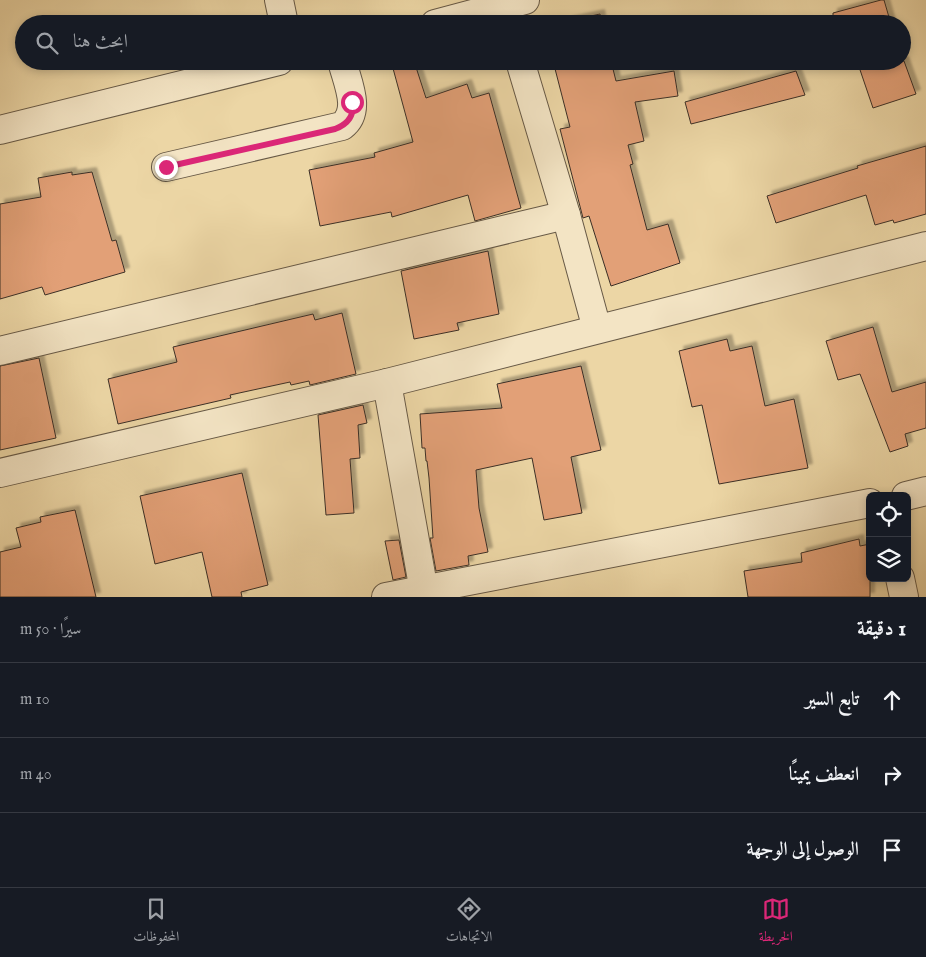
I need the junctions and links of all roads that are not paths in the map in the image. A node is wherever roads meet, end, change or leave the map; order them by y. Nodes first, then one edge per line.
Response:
1 (279, 0) edge
2 (513, 10) edge
3 (282, 15) edge
4 (485, 15) edge
5 (243, 70) edge
6 (344, 70) edge
7 (523, 70) edge
8 (0, 130) edge
9 (166, 167) dead end
10 (566, 215) junction
11 (926, 246) edge
12 (597, 329) junction
13 (0, 351) edge
14 (387, 383) junction
15 (0, 473) edge
16 (926, 491) edge
17 (911, 495) edge
18 (866, 504) edge
19 (901, 582) edge
20 (424, 593) edge
21 (386, 597) edge
22 (904, 597) edge

1 - 3 street
2 - 4 street
5 - 8 street
6 - 9 street
7 - 10 street
10 - 12 street
10 - 13 street
11 - 12 street
12 - 14 street
14 - 15 street
14 - 20 street
16 - 17 street
18 - 20 street
19 - 22 street
20 - 21 street

